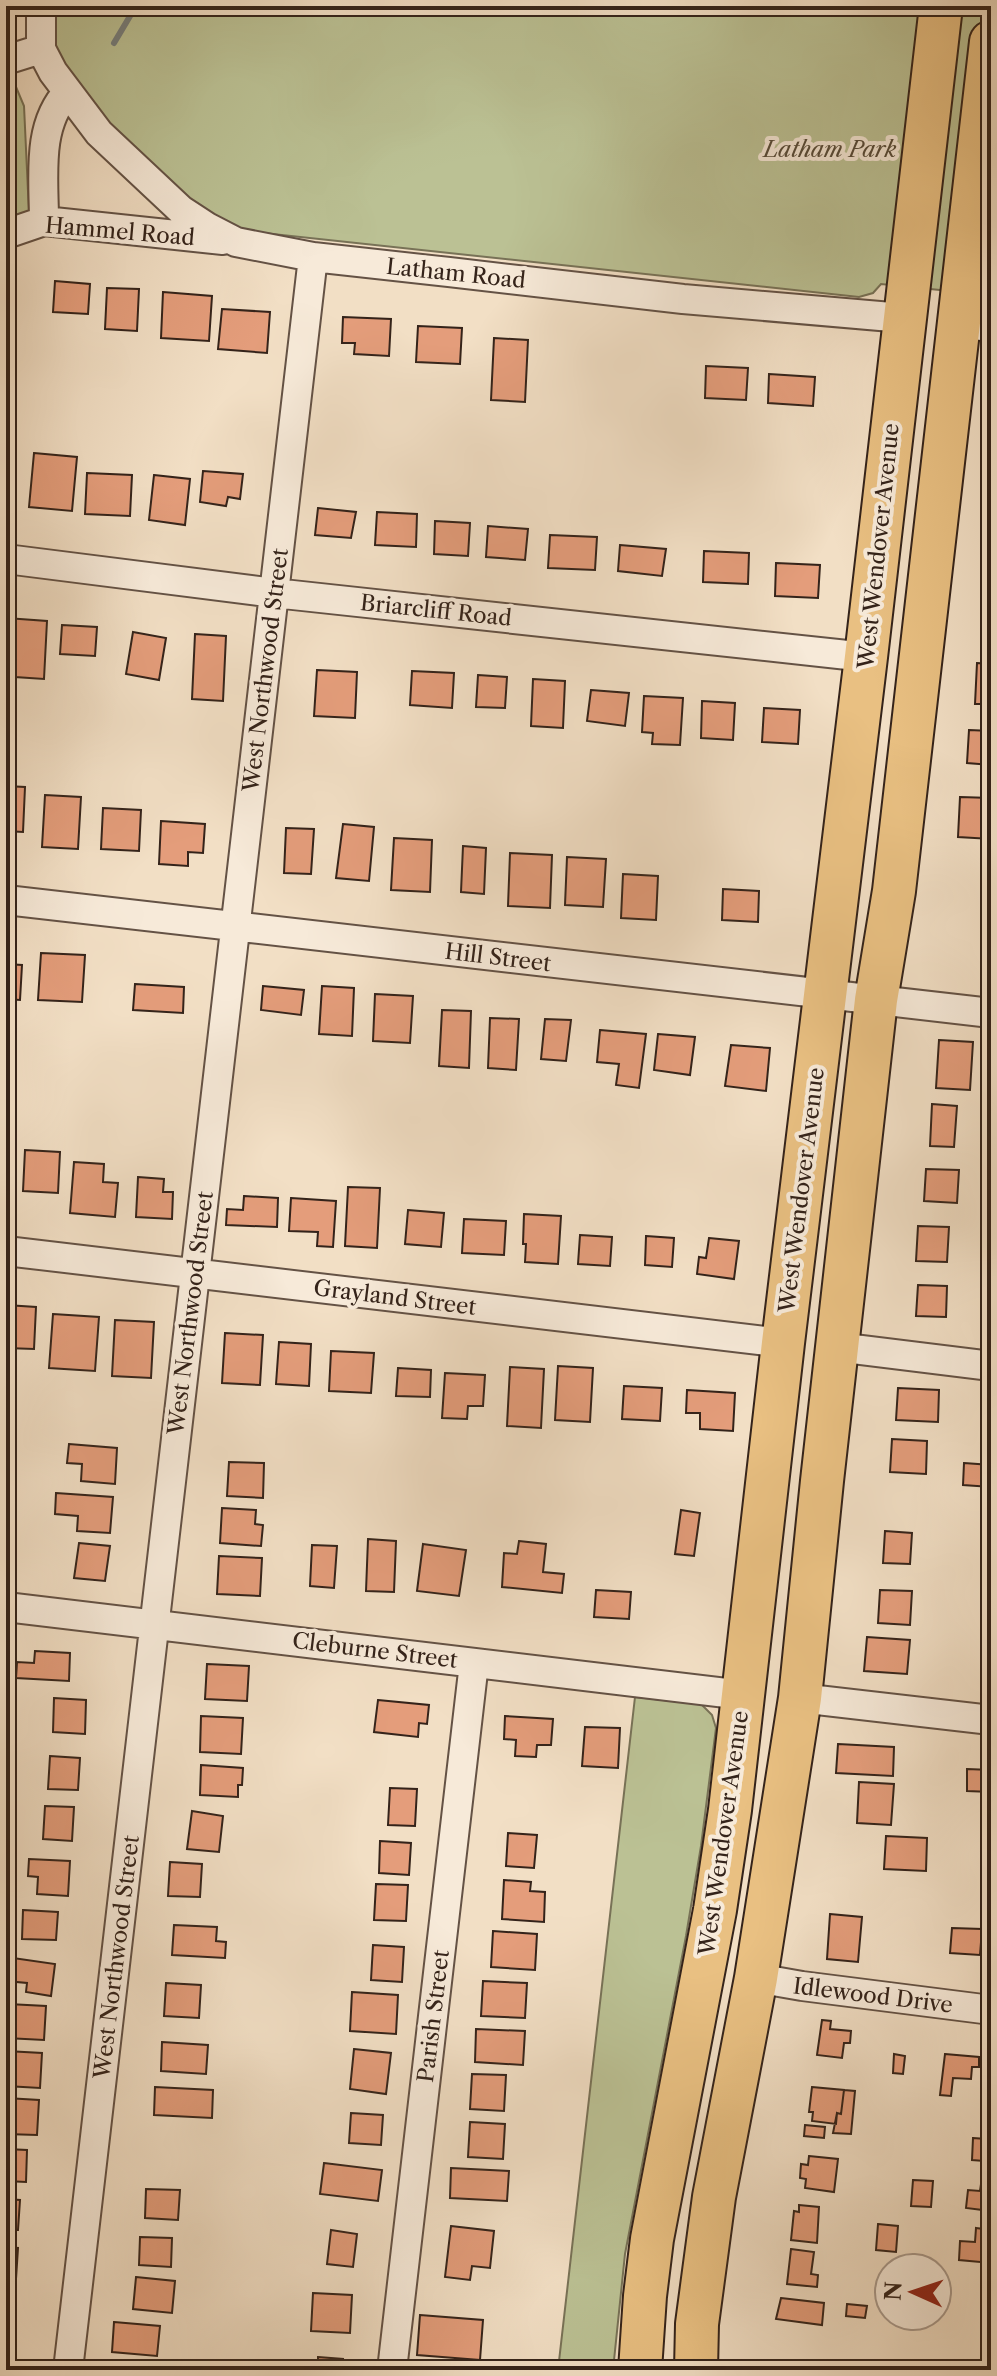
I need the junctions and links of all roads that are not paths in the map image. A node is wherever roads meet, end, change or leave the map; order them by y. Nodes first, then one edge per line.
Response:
1 (41, 6) edge
2 (941, 6) edge
3 (991, 42) edge
4 (41, 49) junction
5 (6, 60) edge
6 (68, 92) junction
7 (44, 221) junction
8 (6, 234) edge
9 (236, 242) junction
10 (313, 257) junction
11 (903, 318) junction
12 (974, 325) edge
13 (6, 559) edge
14 (274, 593) junction
15 (866, 657) junction
16 (6, 900) edge
17 (236, 927) junction
18 (825, 994) junction
19 (876, 1000) junction
20 (991, 1013) edge
21 (6, 1251) edge
22 (194, 1273) junction
23 (783, 1343) junction
24 (837, 1347) junction
25 (991, 1366) edge
26 (822, 1481) junction
27 (6, 1607) edge
28 (155, 1623) junction
29 (474, 1663) junction
30 (743, 1695) junction
31 (800, 1698) junction
32 (991, 1720) edge
33 (756, 1978) junction
34 (991, 2010) edge
35 (68, 2370) edge
36 (392, 2370) edge
37 (640, 2370) edge
38 (696, 2370) edge

1 - 4 street
2 - 11 highway, West Wendover Avenue
3 - 12 highway
4 - 5 street
4 - 6 street, Latham Road
6 - 7 street
6 - 9 street, Latham Road
7 - 8 street, Hammel Road
7 - 9 street, Hammel Road
9 - 10 street, Latham Road
10 - 11 street, Latham Road
10 - 14 street, West Northwood Street
11 - 15 highway, West Wendover Avenue
12 - 19 highway
13 - 14 street, Briarcliff Road
14 - 15 street, Briarcliff Road
14 - 17 street, West Northwood Street
15 - 18 highway, West Wendover Avenue
16 - 17 street, Hill Street
17 - 18 street, Hill Street
17 - 22 street, West Northwood Street
18 - 19 street, Hill Street
18 - 23 highway, West Wendover Avenue
19 - 20 street, Hill Street
19 - 24 highway
21 - 22 street, Grayland Street
22 - 23 street, Grayland Street
22 - 28 street, West Northwood Street
23 - 26 highway
23 - 30 highway, West Wendover Avenue
24 - 25 street
24 - 26 highway
26 - 31 highway
27 - 28 street, Cleburne Street
28 - 29 street, Cleburne Street
28 - 35 street, West Northwood Street
29 - 30 street, Cleburne Street
29 - 36 street, Parish Street
30 - 37 highway, West Wendover Avenue
31 - 32 street
31 - 33 highway
33 - 34 street, Idlewood Drive
33 - 38 highway

